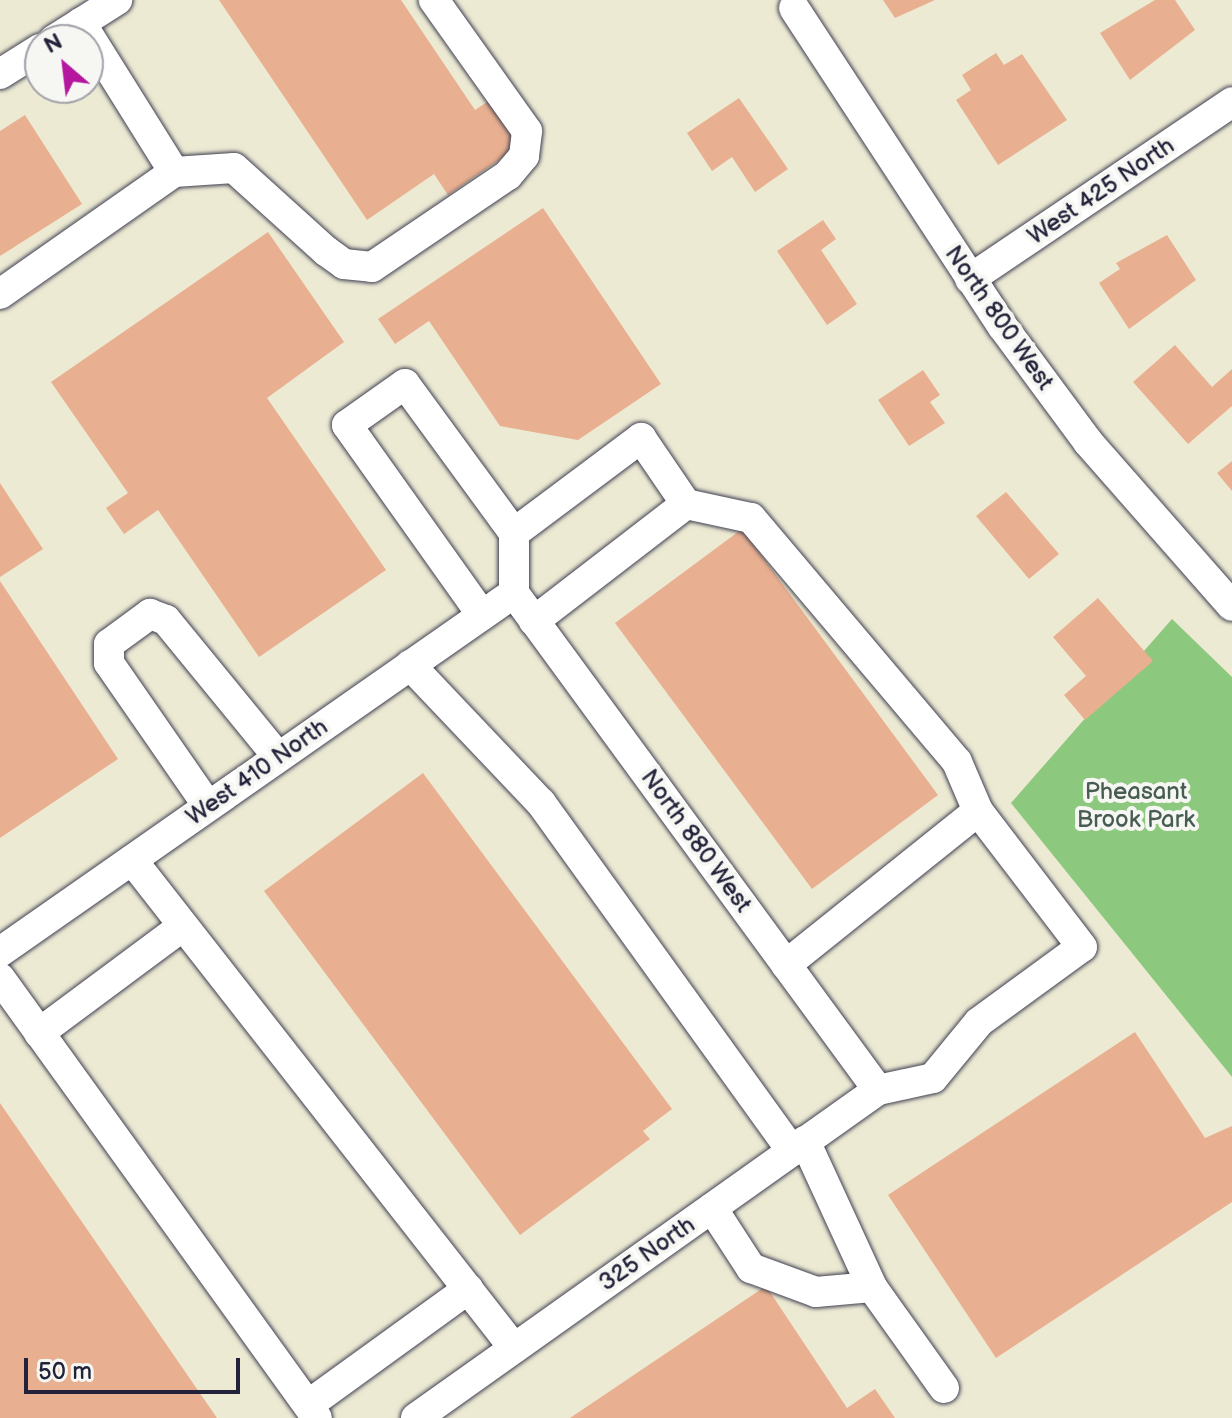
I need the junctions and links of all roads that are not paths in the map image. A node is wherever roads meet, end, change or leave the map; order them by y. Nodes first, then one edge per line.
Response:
1 (117, 0) edge
2 (434, 0) edge
3 (794, 8) dead end
4 (81, 23) joint
5 (24, 59) edge
6 (0, 74) edge
7 (1232, 102) edge
8 (174, 172) junction
9 (970, 279) junction
10 (0, 294) edge
11 (686, 504) junction
12 (514, 533) junction
13 (514, 593) junction
14 (1232, 606) edge
15 (482, 615) junction
16 (534, 621) junction
17 (410, 665) junction
18 (278, 757) junction
19 (208, 806) junction
20 (978, 811) junction
21 (132, 860) junction
22 (183, 926) junction
23 (1, 956) edge
24 (786, 965) junction
25 (39, 1033) junction
26 (878, 1090) junction
27 (799, 1146) junction
28 (712, 1208) junction
29 (872, 1287) junction
30 (468, 1289) junction
31 (514, 1348) junction
32 (944, 1388) dead end
33 (313, 1412) edge
34 (416, 1418) edge

1 - 4 street
2 - 8 street
3 - 9 street, North 800 West
4 - 8 street
5 - 6 street
7 - 9 street, West 425 North
8 - 10 street
9 - 14 street, North 800 West
11 - 12 street
11 - 16 street
11 - 20 street
12 - 13 street
12 - 15 street
13 - 15 street, West 410 North
13 - 16 street, North 880 West
15 - 17 street, West 410 North
16 - 24 street, North 880 West
17 - 18 street, West 410 North
17 - 27 street
18 - 19 street, West 410 North
18 - 19 street
19 - 21 street, West 410 North
20 - 24 street
20 - 26 street
21 - 22 street
21 - 23 street, West 410 North
22 - 25 street
22 - 30 street
23 - 25 street
24 - 26 street, North 880 West
25 - 33 street
26 - 27 street, 325 North
27 - 28 street, 325 North
27 - 29 street
28 - 29 street
28 - 31 street, 325 North
29 - 32 street
30 - 31 street
30 - 33 street
31 - 34 street, 325 North

